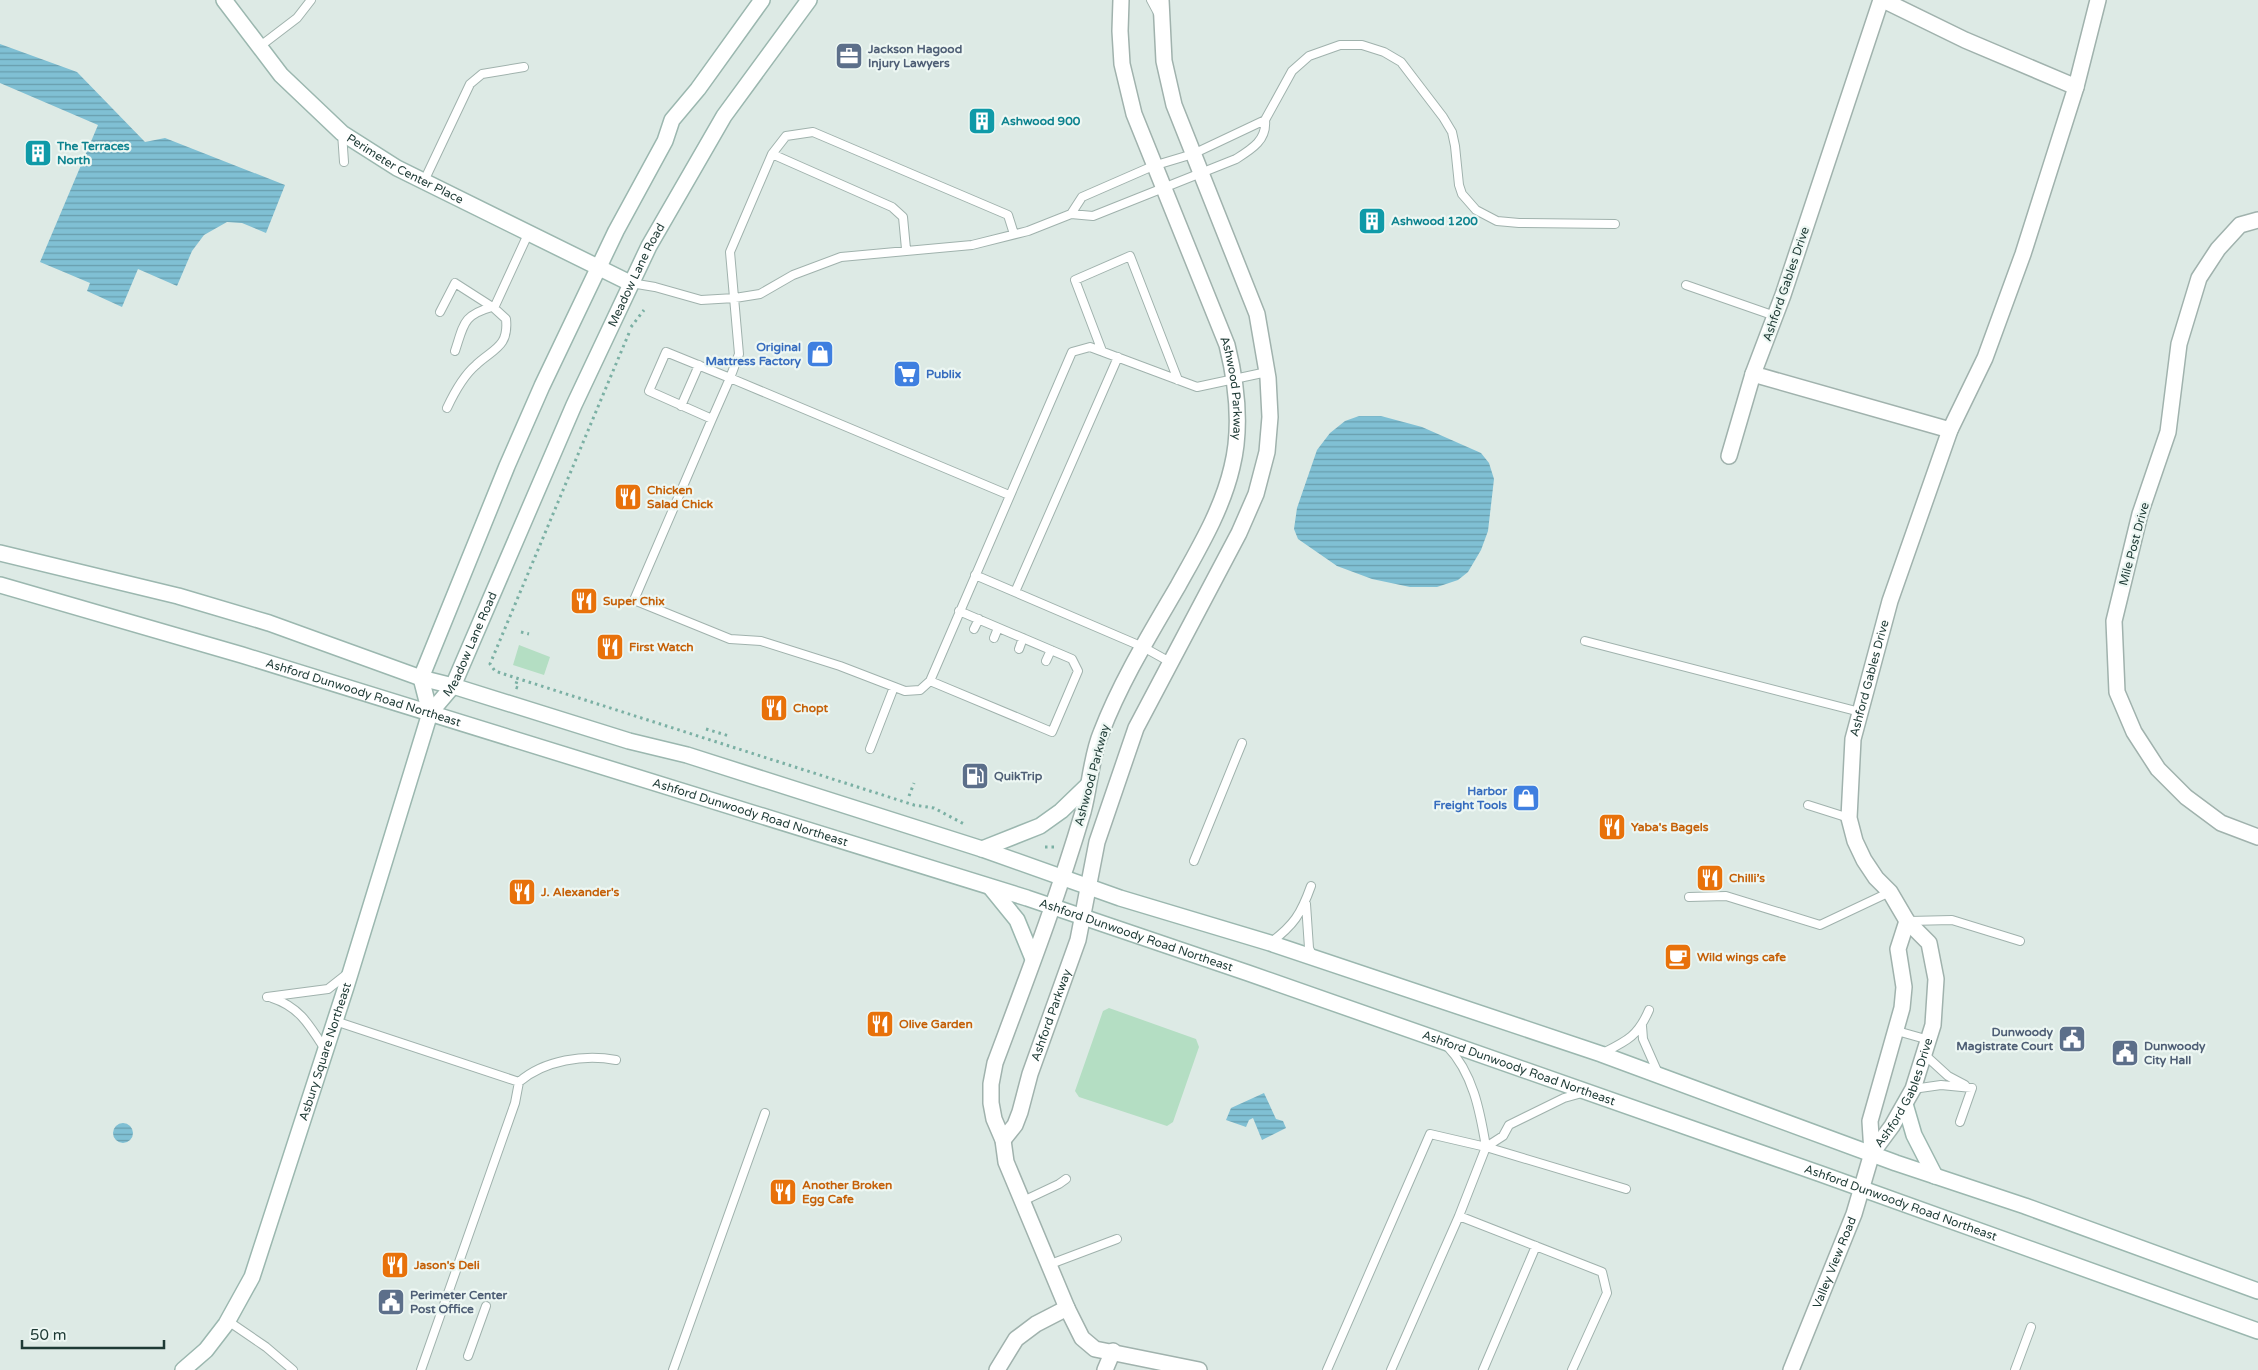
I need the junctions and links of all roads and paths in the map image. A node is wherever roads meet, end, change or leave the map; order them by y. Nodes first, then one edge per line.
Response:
1 (224, 0) edge
2 (311, 0) edge
3 (762, 0) edge
4 (809, 0) edge
5 (1121, 0) edge
6 (1151, 0) edge
7 (1161, 0) edge
8 (1882, 0) edge
9 (2098, 0) edge
10 (1160, 17) junction
11 (260, 47) junction
12 (524, 67) dead end
13 (2076, 87) junction
14 (1265, 120) junction
15 (342, 134) junction
16 (772, 154) junction
17 (1193, 154) junction
18 (344, 162) dead end
19 (1154, 166) junction
20 (1200, 174) junction
21 (424, 180) junction
22 (1163, 188) junction
23 (1071, 214) junction
24 (2258, 220) edge
25 (1615, 224) dead end
26 (529, 232) junction
27 (1014, 234) junction
28 (906, 249) junction
29 (598, 267) junction
30 (630, 283) junction
31 (1686, 285) dead end
32 (736, 298) junction
33 (493, 307) junction
34 (644, 310) dead end
35 (440, 312) dead end
36 (1775, 316) junction
37 (455, 351) dead end
38 (1102, 351) junction
39 (1118, 357) junction
40 (699, 365) junction
41 (1267, 372) junction
42 (1753, 374) junction
43 (730, 378) junction
44 (1236, 379) junction
45 (1178, 380) junction
46 (682, 406) junction
47 (447, 408) dead end
48 (712, 419) junction
49 (1950, 430) junction
50 (1729, 456) dead end
51 (1009, 494) junction
52 (0, 552) edge
53 (975, 575) junction
54 (0, 585) edge
55 (1015, 592) junction
56 (959, 611) junction
57 (979, 619) junction
58 (998, 628) junction
59 (974, 629) dead end
60 (521, 632) dead end
61 (529, 634) dead end
62 (994, 638) dead end
63 (1024, 638) junction
64 (1585, 641) dead end
65 (1143, 647) junction
66 (1019, 649) dead end
67 (1051, 650) junction
68 (1046, 661) dead end
69 (1170, 662) junction
70 (421, 678) junction
71 (518, 678) junction
72 (952, 680) dead end
73 (930, 681) junction
74 (453, 686) junction
75 (894, 687) junction
76 (948, 688) junction
77 (972, 688) dead end
78 (522, 689) dead end
79 (969, 697) junction
80 (997, 699) dead end
81 (994, 708) junction
82 (1860, 712) junction
83 (430, 713) junction
84 (706, 729) dead end
85 (729, 736) dead end
86 (1242, 743) dead end
87 (870, 749) dead end
88 (914, 783) dead end
89 (1088, 785) junction
90 (908, 796) dead end
91 (1808, 805) dead end
92 (1849, 818) junction
93 (966, 825) dead end
94 (2258, 837) edge
95 (1057, 848) dead end
96 (982, 849) junction
97 (1043, 854) dead end
98 (1194, 861) dead end
99 (1061, 876) junction
100 (990, 886) junction
101 (1088, 886) junction
102 (1311, 886) dead end
103 (1890, 892) junction
104 (1689, 897) dead end
105 (1307, 899) junction
106 (1051, 907) junction
107 (1082, 917) junction
108 (1907, 921) junction
109 (2020, 941) dead end
110 (1270, 943) junction
111 (1314, 958) junction
112 (1033, 959) junction
113 (351, 970) junction
114 (1649, 1010) dead end
115 (335, 1021) junction
116 (1642, 1026) junction
117 (1897, 1031) junction
118 (1441, 1040) junction
119 (1927, 1047) junction
120 (326, 1051) junction
121 (1601, 1054) junction
122 (616, 1060) dead end
123 (1659, 1076) junction
124 (519, 1082) junction
125 (1972, 1088) junction
126 (1912, 1090) junction
127 (1585, 1092) junction
128 (1905, 1104) junction
129 (765, 1113) dead end
130 (1960, 1122) dead end
131 (1003, 1140) junction
132 (1486, 1147) junction
133 (1872, 1153) junction
134 (1935, 1176) junction
135 (1066, 1179) dead end
136 (1861, 1188) junction
137 (1626, 1189) dead end
138 (1022, 1201) junction
139 (1459, 1216) junction
140 (1117, 1240) dead end
141 (1536, 1246) junction
142 (1048, 1265) junction
143 (2258, 1291) edge
144 (486, 1306) dead end
145 (1066, 1308) junction
146 (228, 1321) junction
147 (2031, 1327) dead end
148 (2255, 1332) edge
149 (1113, 1352) junction
150 (468, 1356) dead end
151 (182, 1370) edge
152 (293, 1370) edge
153 (421, 1370) edge
154 (673, 1370) edge
155 (997, 1370) edge
156 (1105, 1370) edge
157 (1199, 1370) edge
158 (1327, 1370) edge
159 (1391, 1370) edge
160 (1483, 1370) edge
161 (1572, 1370) edge
162 (1791, 1370) edge
163 (2015, 1370) edge

1 - 11 street, Perimeter Center Place
2 - 11 lane
3 - 29 street
4 - 30 street, Meadow Lane Road
5 - 19 street, Ashwood Parkway
6 - 10 lane
7 - 10 street, Ashwood Parkway
8 - 13 street, Ashford Gables Drive
8 - 36 street, Ashford Gables Drive
9 - 13 street, Ashford Gables Drive
10 - 17 street, Ashwood Parkway
11 - 15 street, Perimeter Center Place
12 - 21 lane
13 - 49 street, Ashford Gables Drive
14 - 17 lane
14 - 20 lane
14 - 25 lane
15 - 18 lane
15 - 21 street, Perimeter Center Place
16 - 27 lane
16 - 28 lane
16 - 32 lane
17 - 19 lane
17 - 20 street, Ashwood Parkway
19 - 22 street, Ashwood Parkway
19 - 23 lane
20 - 22 lane
20 - 41 street, Ashwood Parkway
21 - 26 street, Perimeter Center Place
22 - 23 lane
22 - 44 street, Ashwood Parkway
23 - 27 lane
24 - 94 street, Mile Post Drive
26 - 29 street, Perimeter Center Place
26 - 33 lane
27 - 28 lane
28 - 32 lane
29 - 30 street, Perimeter Center Place
29 - 70 street
30 - 32 lane
30 - 74 street, Meadow Lane Road
31 - 36 lane
32 - 43 lane
33 - 35 lane
33 - 37 lane
33 - 47 lane
34 - 71 path
36 - 42 street, Ashford Gables Drive
38 - 39 lane
38 - 45 lane
38 - 51 lane
39 - 45 lane
39 - 55 lane
40 - 43 lane
40 - 46 lane
40 - 46 lane
41 - 44 lane
41 - 69 street, Ashwood Parkway
42 - 49 street
42 - 50 street, Ashford Gables Drive
43 - 48 lane
43 - 51 lane
44 - 45 lane
44 - 65 street, Ashwood Parkway
46 - 48 lane
48 - 75 lane
49 - 82 street, Ashford Gables Drive
51 - 53 lane
52 - 70 street
53 - 55 lane
53 - 56 lane
54 - 83 street, Ashford Dunwoody Road Northeast
55 - 65 lane
56 - 57 lane
56 - 73 lane
57 - 58 lane
57 - 59 lane
58 - 62 lane
58 - 63 lane
60 - 61 path
63 - 66 lane
63 - 67 lane
64 - 82 lane
65 - 69 lane
65 - 89 street, Ashwood Parkway
67 - 68 lane
67 - 81 lane
69 - 101 street, Ashwood Parkway
70 - 74 street
70 - 83 street, Meadow Lane Road
71 - 78 path
71 - 93 path
72 - 76 lane
73 - 75 lane
73 - 76 lane
74 - 83 street, Meadow Lane Road
74 - 96 street
75 - 87 lane
76 - 79 lane
77 - 79 lane
79 - 81 lane
80 - 81 lane
82 - 92 street, Ashford Gables Drive
83 - 100 street, Ashford Dunwoody Road Northeast
83 - 113 street, Asbury Square Northeast
84 - 85 path
86 - 98 lane
88 - 90 path
89 - 96 street
89 - 99 street, Ashwood Parkway
91 - 92 lane
92 - 103 street, Ashford Gables Drive
95 - 97 path
96 - 99 street
99 - 101 street
99 - 106 street, Ashwood Parkway
100 - 106 street, Ashford Dunwoody Road Northeast
100 - 112 street
101 - 107 street, Ashford Parkway
101 - 110 street
102 - 105 lane
103 - 104 lane
103 - 108 street, Ashford Gables Drive
105 - 110 lane
105 - 111 lane
106 - 107 street, Ashford Dunwoody Road Northeast
106 - 112 street
107 - 118 street, Ashford Dunwoody Road Northeast
107 - 131 street, Ashford Parkway
108 - 109 lane
108 - 117 street, Ashford Gables Drive
108 - 119 street, Ashford Gables Drive
110 - 111 street
111 - 121 street
112 - 131 street
113 - 115 street, Asbury Square Northeast
113 - 120 lane
114 - 116 lane
115 - 120 street, Asbury Square Northeast
115 - 124 lane
116 - 121 lane
116 - 123 lane
117 - 119 lane
117 - 133 street, Ashford Gables Drive
118 - 127 street, Ashford Dunwoody Road Northeast
118 - 132 lane
119 - 125 lane
119 - 126 street, Ashford Gables Drive
120 - 146 street, Asbury Square Northeast
121 - 123 street
122 - 124 lane
123 - 133 street
124 - 153 lane
125 - 126 lane
125 - 130 lane
126 - 128 street, Ashford Gables Drive
127 - 132 lane
127 - 136 street, Ashford Dunwoody Road Northeast
128 - 133 street, Ashford Gables Drive
128 - 134 street
129 - 154 lane
131 - 138 street
132 - 137 lane
132 - 139 lane
132 - 158 lane
133 - 134 street
133 - 136 street, Valley View Road
134 - 143 street
135 - 138 lane
136 - 148 street, Ashford Dunwoody Road Northeast
136 - 162 street, Valley View Road
138 - 142 street
139 - 141 lane
139 - 159 lane
140 - 142 lane
141 - 160 lane
141 - 161 lane
142 - 145 street
144 - 150 lane
145 - 149 street
145 - 155 street
146 - 151 street, Asbury Square Northeast
146 - 152 lane
147 - 163 lane
149 - 156 street
149 - 157 street

